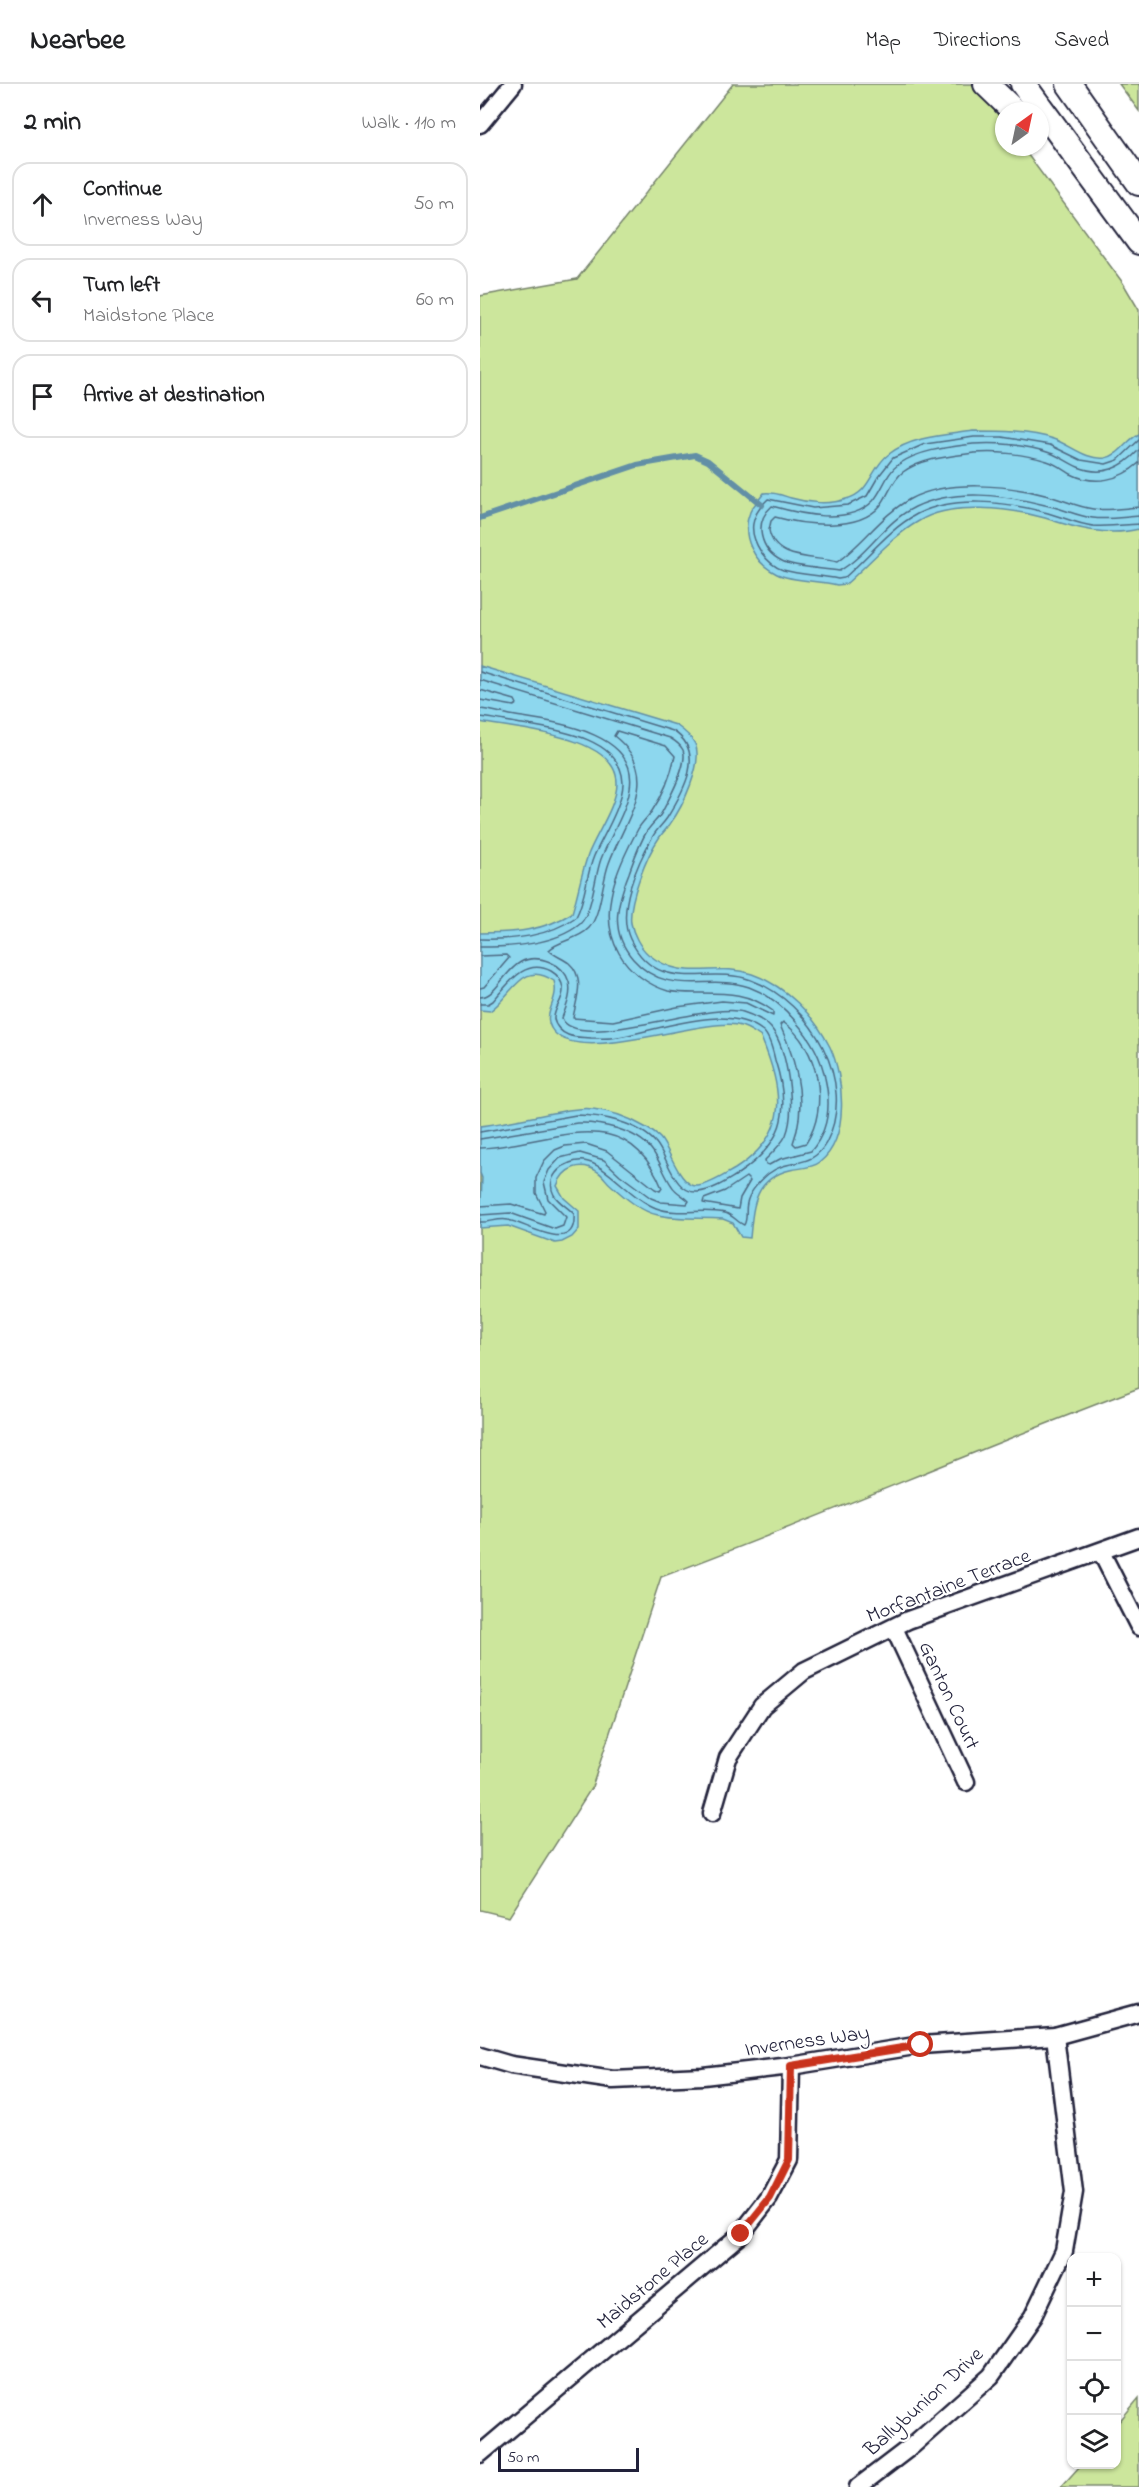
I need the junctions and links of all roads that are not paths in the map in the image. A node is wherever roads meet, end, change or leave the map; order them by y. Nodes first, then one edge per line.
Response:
1 (513, 84) edge
2 (986, 84) edge
3 (1023, 84) edge
4 (1069, 84) edge
5 (1005, 102) edge
6 (480, 124) edge
7 (1049, 137) edge
8 (1081, 160) junction
9 (1139, 183) edge
10 (1139, 242) edge
11 (1139, 1537) edge
12 (1101, 1552) junction
13 (1139, 1627) edge
14 (894, 1628) junction
15 (966, 1782) dead end
16 (712, 1813) dead end
17 (1139, 2013) edge
18 (1055, 2036) junction
19 (480, 2056) edge
20 (791, 2066) junction
21 (480, 2454) edge
22 (858, 2487) edge

1 - 6 street
2 - 5 main road
3 - 8 main road
4 - 9 main road
7 - 8 main road
8 - 10 main road
11 - 12 street, Morfantaine Terrace
12 - 13 street
12 - 14 street, Morfantaine Terrace
14 - 15 street, Ganton Court
14 - 16 street, Morfantaine Terrace
17 - 18 street, Inverness Way
18 - 20 street, Inverness Way
18 - 22 street, Ballybunion Drive
19 - 20 street, Inverness Way
20 - 21 street, Maidstone Place

